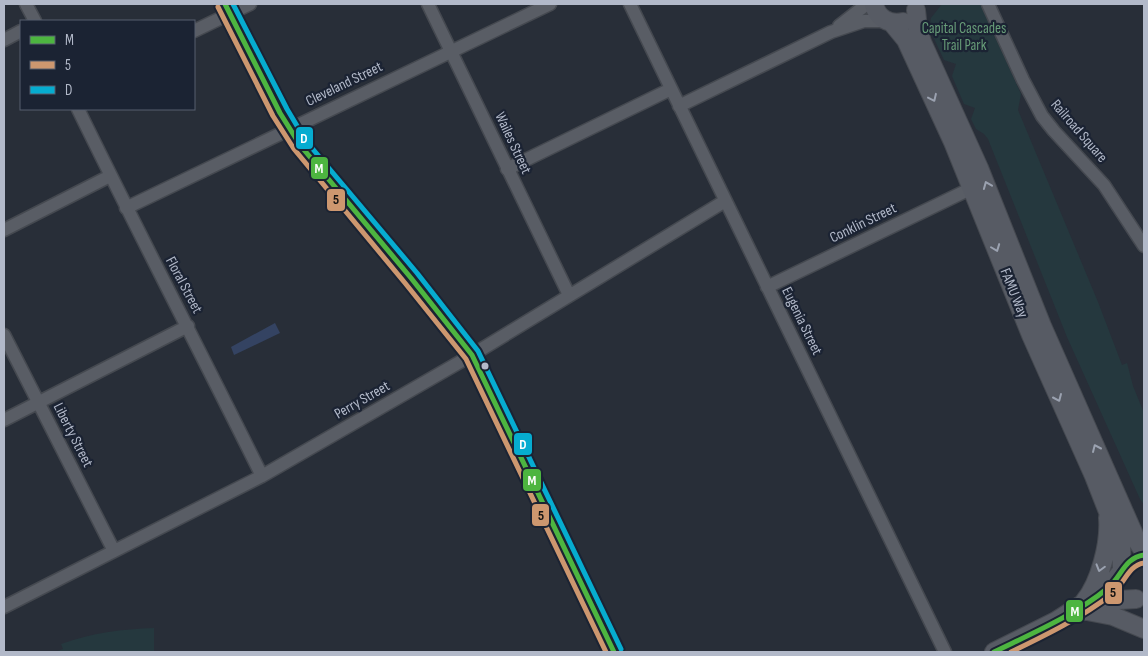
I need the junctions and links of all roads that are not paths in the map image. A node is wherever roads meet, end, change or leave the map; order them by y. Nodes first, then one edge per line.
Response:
1 (26, 4) edge
2 (250, 4) edge
3 (428, 4) edge
4 (550, 4) edge
5 (630, 4) edge
6 (867, 4) edge
7 (874, 4) edge
8 (988, 4) edge
9 (918, 6) edge
10 (228, 9) edge
11 (34, 20) edge
12 (889, 22) junction
13 (195, 30) edge
14 (20, 32) edge
15 (831, 32) junction
16 (4, 40) edge
17 (452, 50) junction
18 (671, 89) junction
19 (680, 106) junction
20 (78, 110) edge
21 (290, 129) junction
22 (507, 168) junction
23 (110, 176) junction
24 (972, 188) junction
25 (726, 201) junction
26 (126, 208) junction
27 (4, 230) edge
28 (1144, 246) edge
29 (767, 287) junction
30 (569, 295) junction
31 (188, 326) junction
32 (4, 335) edge
33 (472, 355) junction
34 (38, 402) junction
35 (4, 420) edge
36 (262, 476) junction
37 (1113, 504) junction
38 (1144, 528) edge
39 (114, 551) junction
40 (1144, 553) edge
41 (1122, 570) junction
42 (1141, 602) edge
43 (4, 607) edge
44 (1082, 608) junction
45 (1144, 630) edge
46 (614, 652) edge
47 (945, 652) edge
48 (994, 652) edge

1 - 11 street
2 - 10 street
3 - 17 street, Wailes Street
4 - 17 street, Cleveland Street
5 - 18 street, Eugenia Street
6 - 15 street
7 - 12 street, FAMU Way
8 - 28 street, Railroad Square
9 - 12 street, FAMU Way
37 -> 9 street, FAMU Way
10 - 13 street
10 - 21 street
12 - 15 street
12 -> 24 street, FAMU Way
14 - 16 street
15 - 19 street
17 - 21 street, Cleveland Street
17 - 22 street, Wailes Street
18 - 19 street, Eugenia Street
18 - 22 street
19 - 25 street, Eugenia Street
20 - 23 street, Floral Street
21 - 26 street, Cleveland Street
21 - 33 street
22 - 30 street, Wailes Street
23 - 26 street, Floral Street
23 - 27 street
24 - 29 street, Conklin Street
24 -> 37 street, FAMU Way
25 - 29 street, Eugenia Street
25 - 30 street, Perry Street
26 - 31 street, Floral Street
29 - 47 street, Eugenia Street
30 - 33 street, Perry Street
31 - 34 street
31 - 36 street, Floral Street
32 - 34 street, Liberty Street
33 - 36 street, Perry Street
33 - 46 street
34 - 35 street
34 - 39 street, Liberty Street
36 - 39 street, Perry Street
37 - 38 street
37 - 40 street, FAMU Way
37 - 41 street, FAMU Way
37 -> 44 street
39 - 43 street, Perry Street
40 - 41 street, FAMU Way
41 - 42 street, FAMU Way
41 - 44 street
42 - 44 street
44 - 45 street
44 - 48 street

